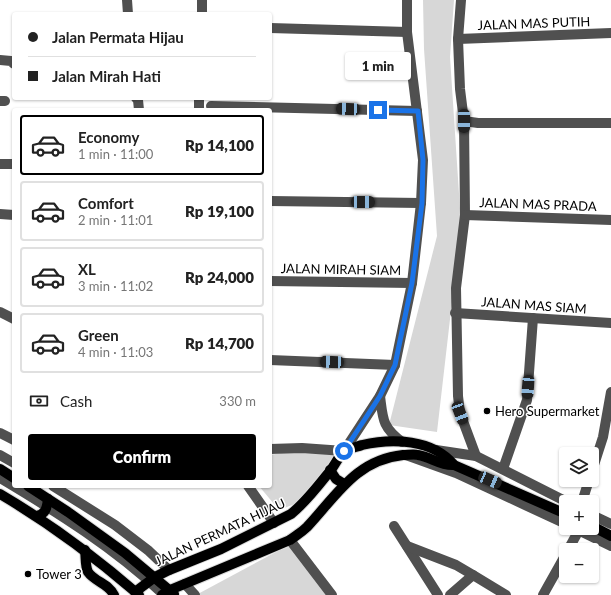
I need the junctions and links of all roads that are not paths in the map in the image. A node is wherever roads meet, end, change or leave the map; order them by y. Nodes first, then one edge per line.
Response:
1 (127, 0) edge
2 (202, 0) edge
3 (407, 0) edge
4 (461, 0) edge
5 (128, 12) edge
6 (202, 12) edge
7 (272, 28) edge
8 (407, 32) junction
9 (611, 33) edge
10 (458, 39) junction
11 (0, 60) edge
12 (12, 62) edge
13 (210, 106) dead end
14 (418, 111) junction
15 (464, 121) junction
16 (611, 123) edge
17 (0, 164) edge
18 (12, 164) edge
19 (272, 201) edge
20 (422, 203) junction
21 (0, 214) edge
22 (12, 215) edge
23 (465, 215) junction
24 (611, 220) edge
25 (272, 281) edge
26 (412, 283) junction
27 (0, 312) edge
28 (455, 312) junction
29 (12, 318) edge
30 (533, 318) junction
31 (611, 323) edge
32 (272, 360) edge
33 (395, 365) junction
34 (611, 392) edge
35 (380, 396) junction
36 (0, 433) edge
37 (12, 439) edge
38 (607, 439) edge
39 (402, 442) junction
40 (272, 449) edge
41 (436, 450) junction
42 (344, 451) junction
43 (0, 455) edge
44 (405, 455) junction
45 (476, 456) junction
46 (599, 456) edge
47 (12, 462) edge
48 (458, 466) junction
49 (0, 469) edge
50 (503, 469) junction
51 (330, 470) junction
52 (12, 477) edge
53 (0, 478) edge
54 (344, 484) junction
55 (0, 486) edge
56 (12, 486) edge
57 (16, 488) edge
58 (30, 488) edge
59 (53, 488) edge
60 (57, 488) edge
61 (249, 488) edge
62 (0, 494) edge
63 (559, 498) edge
64 (44, 506) junction
65 (559, 511) edge
66 (599, 518) edge
67 (559, 521) edge
68 (274, 523) junction
69 (611, 524) edge
70 (394, 526) dead end
71 (599, 530) edge
72 (588, 535) edge
73 (611, 536) edge
74 (290, 540) junction
75 (407, 546) junction
76 (611, 546) edge
77 (85, 550) junction
78 (559, 566) edge
79 (169, 570) junction
80 (473, 574) junction
81 (149, 582) junction
82 (185, 584) junction
83 (135, 594) edge
84 (165, 594) edge
85 (114, 595) edge
86 (195, 595) edge
87 (332, 595) edge
88 (438, 595) edge
89 (450, 595) edge
90 (506, 595) edge
91 (543, 595) edge

1 - 5 street
2 - 6 street
3 - 8 street, JALAN PERMATA HIJAU
4 - 10 street
7 - 8 street
8 - 14 street, JALAN PERMATA HIJAU
9 - 10 street, JALAN MAS PUTIH
10 - 15 street
11 - 12 street
13 - 14 street
14 - 20 street, JALAN PERMATA HIJAU
15 - 16 street
15 - 23 street
17 - 18 street
19 - 20 street
20 - 26 street, JALAN PERMATA HIJAU
21 - 22 street
23 - 24 street, JALAN MAS PRADA
23 - 28 street
25 - 26 street, JALAN MIRAH SIAM
26 - 33 street, JALAN PERMATA HIJAU
27 - 29 street
28 - 30 street, JALAN MAS SIAM
28 - 45 street
30 - 31 street, JALAN MAS SIAM
30 - 50 street
32 - 33 street
33 - 35 street, JALAN PERMATA HIJAU
34 - 38 street
35 - 39 street
35 - 42 street, JALAN PERMATA HIJAU
36 - 37 street
38 - 46 street
39 - 41 main road
39 - 42 main road
40 - 42 street
41 - 45 street
41 - 48 main road
42 - 51 main road, JALAN PERMATA HIJAU
43 - 47 street
44 - 48 main road
44 - 54 main road
44 - 67 street
45 - 50 street
48 - 65 main road
49 - 52 main road
50 - 63 street
51 - 54 main road
51 - 68 main road, JALAN PERMATA HIJAU
53 - 56 street
54 - 74 main road
55 - 64 street
57 - 64 street
58 - 64 main road
59 - 64 street
60 - 79 street
61 - 68 street
62 - 64 main road
64 - 77 main road
64 - 81 street
64 - 81 main road
66 - 69 street
68 - 79 main road, JALAN PERMATA HIJAU
70 - 75 street
71 - 73 main road
72 - 76 street
74 - 82 main road
74 - 87 street
75 - 80 street
75 - 88 street
77 - 83 main road
77 - 85 main road
78 - 91 street
79 - 81 main road, JALAN PERMATA HIJAU
80 - 89 street
80 - 90 street
81 - 83 main road, JALAN PERMATA HIJAU
81 - 84 main road
81 - 84 street
82 - 84 main road
82 - 86 street

